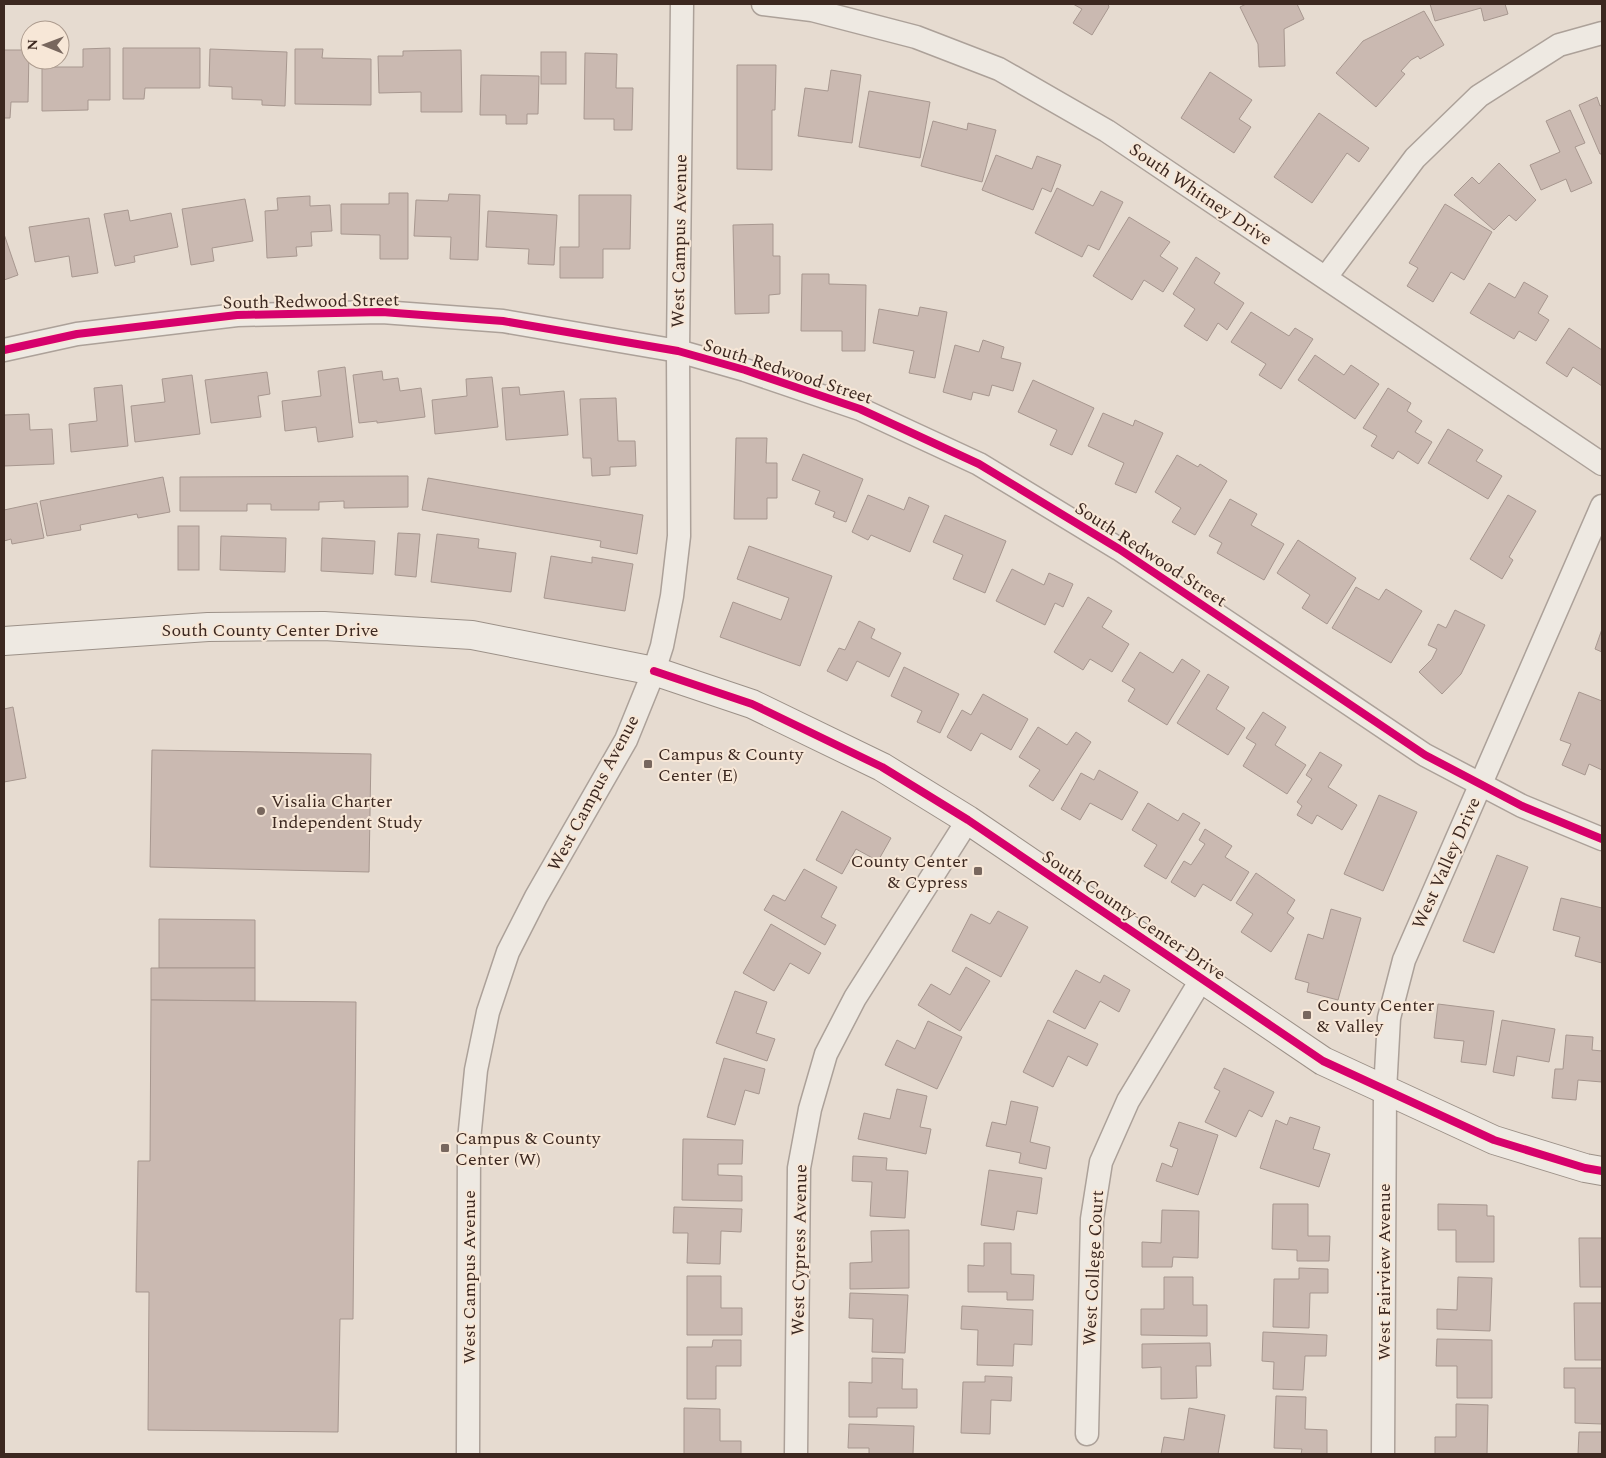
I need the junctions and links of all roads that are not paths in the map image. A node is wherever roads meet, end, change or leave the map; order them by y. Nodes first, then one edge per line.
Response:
1 (682, 4) edge
2 (762, 4) edge
3 (1602, 33) edge
4 (1326, 277) junction
5 (4, 350) edge
6 (678, 351) junction
7 (1602, 464) edge
8 (1602, 506) edge
9 (4, 641) edge
10 (654, 671) junction
11 (1481, 784) junction
12 (968, 820) junction
13 (1602, 839) edge
14 (1201, 980) junction
15 (1385, 1091) junction
16 (1602, 1171) edge
17 (1087, 1434) dead end
18 (468, 1454) edge
19 (796, 1454) edge
20 (1383, 1454) edge

1 - 6 street, West Campus Avenue
2 - 4 street, South Whitney Drive
3 - 4 street
4 - 7 street, South Whitney Drive
5 - 6 street, South Redwood Street
6 - 10 street, West Campus Avenue
6 - 11 street, South Redwood Street
8 - 11 street, West Valley Drive
9 - 10 street, South County Center Drive
10 - 12 street, South County Center Drive
10 - 18 street, West Campus Avenue
11 - 13 street, South Redwood Street
11 - 15 street, West Valley Drive
12 - 14 street, South County Center Drive
12 - 19 street, West Cypress Avenue
14 - 15 street, South County Center Drive
14 - 17 street, West College Court
15 - 16 street, South County Center Drive
15 - 20 street, West Fairview Avenue

